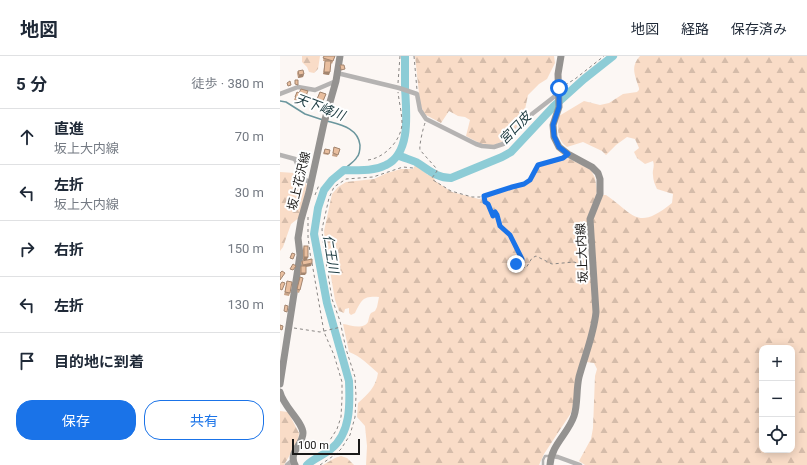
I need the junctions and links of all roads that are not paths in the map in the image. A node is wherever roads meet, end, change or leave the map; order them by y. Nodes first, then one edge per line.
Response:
1 (340, 56) edge
2 (561, 56) edge
3 (337, 73) junction
4 (336, 81) junction
5 (559, 92) junction
6 (280, 94) edge
7 (280, 155) edge
8 (311, 183) junction
9 (280, 384) edge
10 (280, 392) edge
11 (551, 456) junction
12 (292, 463) edge
13 (543, 465) edge
14 (550, 465) edge
15 (580, 465) edge

1 - 3 main road, 坂上花沢線
2 - 5 main road, 坂上大内線
3 - 4 main road, 坂上花沢線
3 - 5 street
4 - 6 street
4 - 8 main road, 坂上花沢線
5 - 11 main road, 坂上大内線
7 - 8 street
8 - 9 main road, 坂上花沢線
10 - 12 main road
11 - 13 lane
11 - 14 main road, 坂上大内線
11 - 15 street

